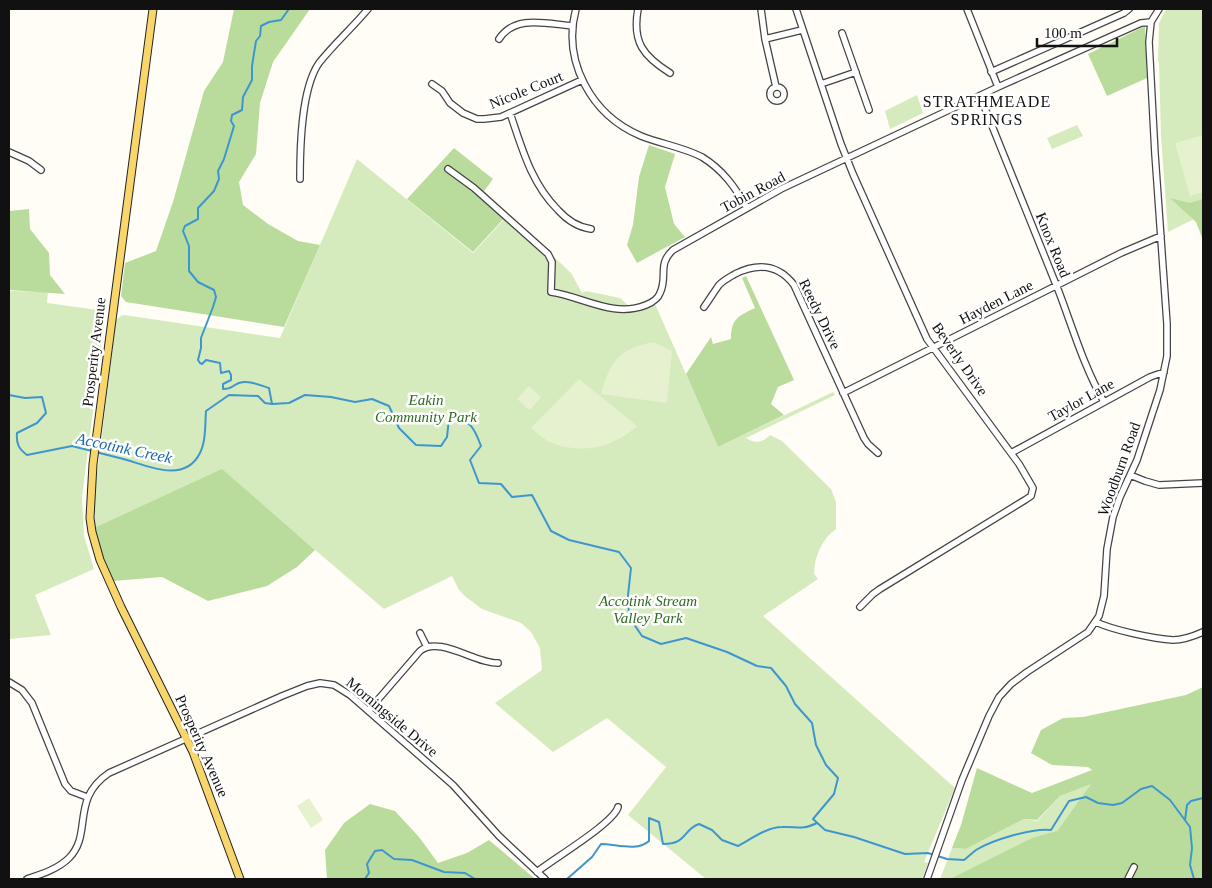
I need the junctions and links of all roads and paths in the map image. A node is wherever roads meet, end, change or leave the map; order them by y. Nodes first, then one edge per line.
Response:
1 (153, 9) edge
2 (368, 9) edge
3 (576, 9) edge
4 (638, 9) edge
5 (761, 9) edge
6 (796, 9) edge
7 (967, 9) edge
8 (1129, 9) edge
9 (1158, 9) edge
10 (1152, 22) junction
11 (573, 26) junction
12 (802, 30) junction
13 (842, 33) dead end
14 (499, 39) dead end
15 (765, 39) junction
16 (856, 72) junction
17 (991, 72) junction
18 (670, 74) dead end
19 (582, 80) junction
20 (432, 84) dead end
21 (821, 84) junction
22 (776, 87) dead end
23 (998, 87) junction
24 (980, 96) junction
25 (869, 110) dead end
26 (510, 113) junction
27 (9, 152) edge
28 (847, 158) junction
29 (448, 169) dead end
30 (41, 170) dead end
31 (300, 179) dead end
32 (747, 208) junction
33 (591, 229) dead end
34 (1161, 236) junction
35 (1056, 286) junction
36 (704, 308) dead end
37 (933, 348) junction
38 (1164, 372) junction
39 (843, 393) junction
40 (1104, 402) junction
41 (878, 453) dead end
42 (1011, 453) junction
43 (1130, 475) junction
44 (1203, 483) edge
45 (860, 607) dead end
46 (1096, 622) junction
47 (1203, 632) edge
48 (420, 633) dead end
49 (427, 647) junction
50 (498, 663) dead end
51 (9, 682) edge
52 (369, 710) junction
53 (187, 738) junction
54 (88, 797) junction
55 (618, 807) dead end
56 (1134, 867) dead end
57 (537, 872) junction
58 (28, 879) edge
59 (240, 879) edge
60 (545, 879) edge
61 (927, 879) edge
62 (1128, 879) edge

1 - 53 main road, Prosperity Avenue
2 - 31 street
3 - 11 street
4 - 18 street
5 - 15 street
6 - 12 street, Beverly Drive
7 - 17 street
8 - 17 street
9 - 10 street, Woodburn Road
10 - 23 street, Tobin Road
10 - 34 street, Woodburn Road
11 - 14 street
11 - 19 street
12 - 15 street
12 - 21 street, Beverly Drive
13 - 16 street
15 - 22 street
16 - 21 street
16 - 25 street
17 - 23 street
19 - 26 street, Nicole Court
19 - 32 street
20 - 26 street, Nicole Court
21 - 28 street, Beverly Drive
23 - 24 street, Tobin Road
24 - 28 street, Tobin Road
24 - 35 street, Knox Road
26 - 33 street
27 - 30 street
28 - 32 street, Tobin Road
28 - 37 street, Beverly Drive
29 - 32 street, Tobin Road
34 - 35 street, Hayden Lane
34 - 38 street, Woodburn Road
35 - 37 street, Hayden Lane
35 - 40 street, Knox Road
36 - 39 street, Reedy Drive
37 - 39 street, Hayden Lane
37 - 42 street, Beverly Drive
38 - 40 street, Taylor Lane
38 - 43 street, Woodburn Road
39 - 41 street, Reedy Drive
40 - 42 street, Taylor Lane
42 - 45 street, Beverly Drive
43 - 44 street
43 - 46 street, Woodburn Road
46 - 47 street
46 - 61 street, Woodburn Road
48 - 49 street
49 - 50 street
49 - 52 street
51 - 54 street
52 - 53 street, Morningside Drive
52 - 57 street, Morningside Drive
53 - 54 street, Morningside Drive
53 - 59 main road, Prosperity Avenue
54 - 58 street
55 - 57 street
56 - 62 street
57 - 60 street, Morningside Drive

